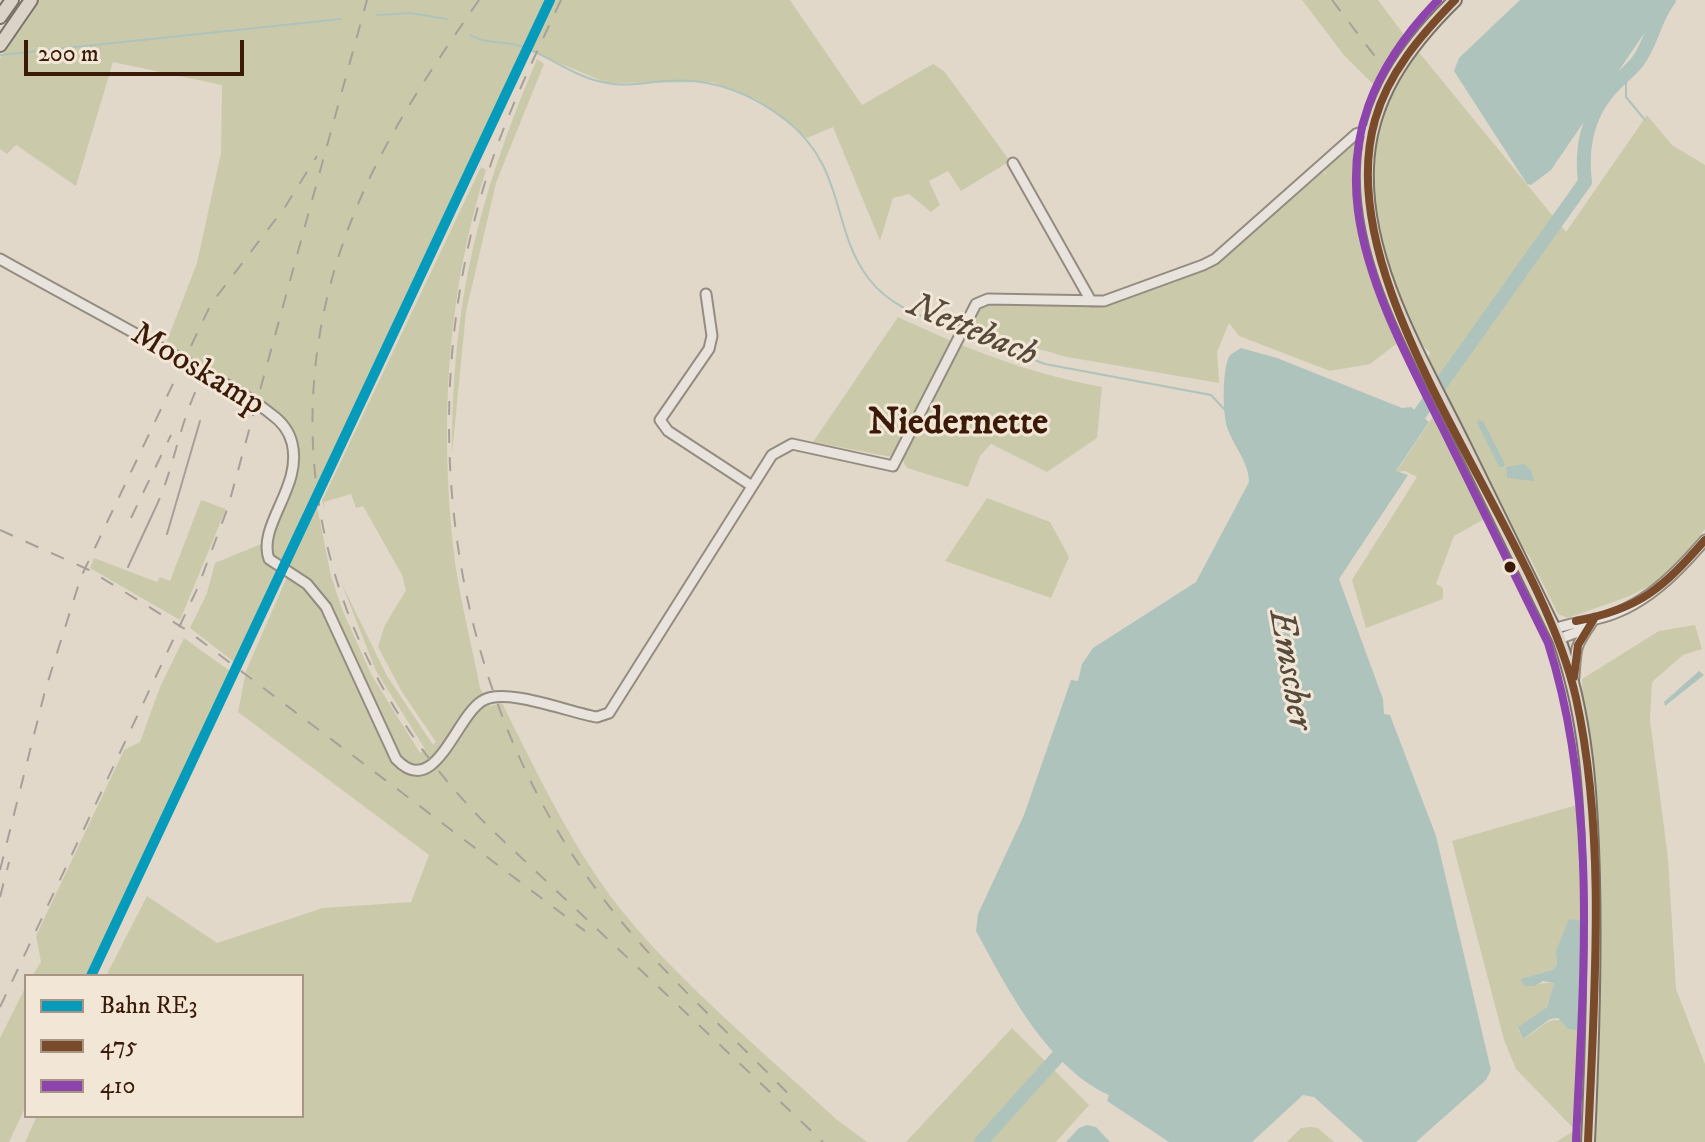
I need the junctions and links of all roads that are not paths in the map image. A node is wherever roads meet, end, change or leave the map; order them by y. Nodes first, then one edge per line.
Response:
1 (12, 0) edge
2 (31, 0) edge
3 (1455, 0) edge
4 (0, 17) edge
5 (0, 45) edge
6 (1372, 129) junction
7 (1013, 163) dead end
8 (0, 259) edge
9 (706, 294) dead end
10 (1091, 301) junction
11 (752, 486) junction
12 (1705, 540) edge
13 (1594, 619) junction
14 (1587, 628) junction
15 (1556, 634) junction
16 (1574, 680) junction
17 (1588, 1142) edge

1 - 4 main road
2 - 5 main road
3 - 6 main road
6 - 10 street
6 - 15 main road
7 - 10 street
8 - 11 street, Mooskamp
9 - 11 street
10 - 11 street
12 - 13 street
13 - 14 street
13 - 15 street
14 - 15 street
14 - 16 street
15 - 16 main road
16 - 17 main road

